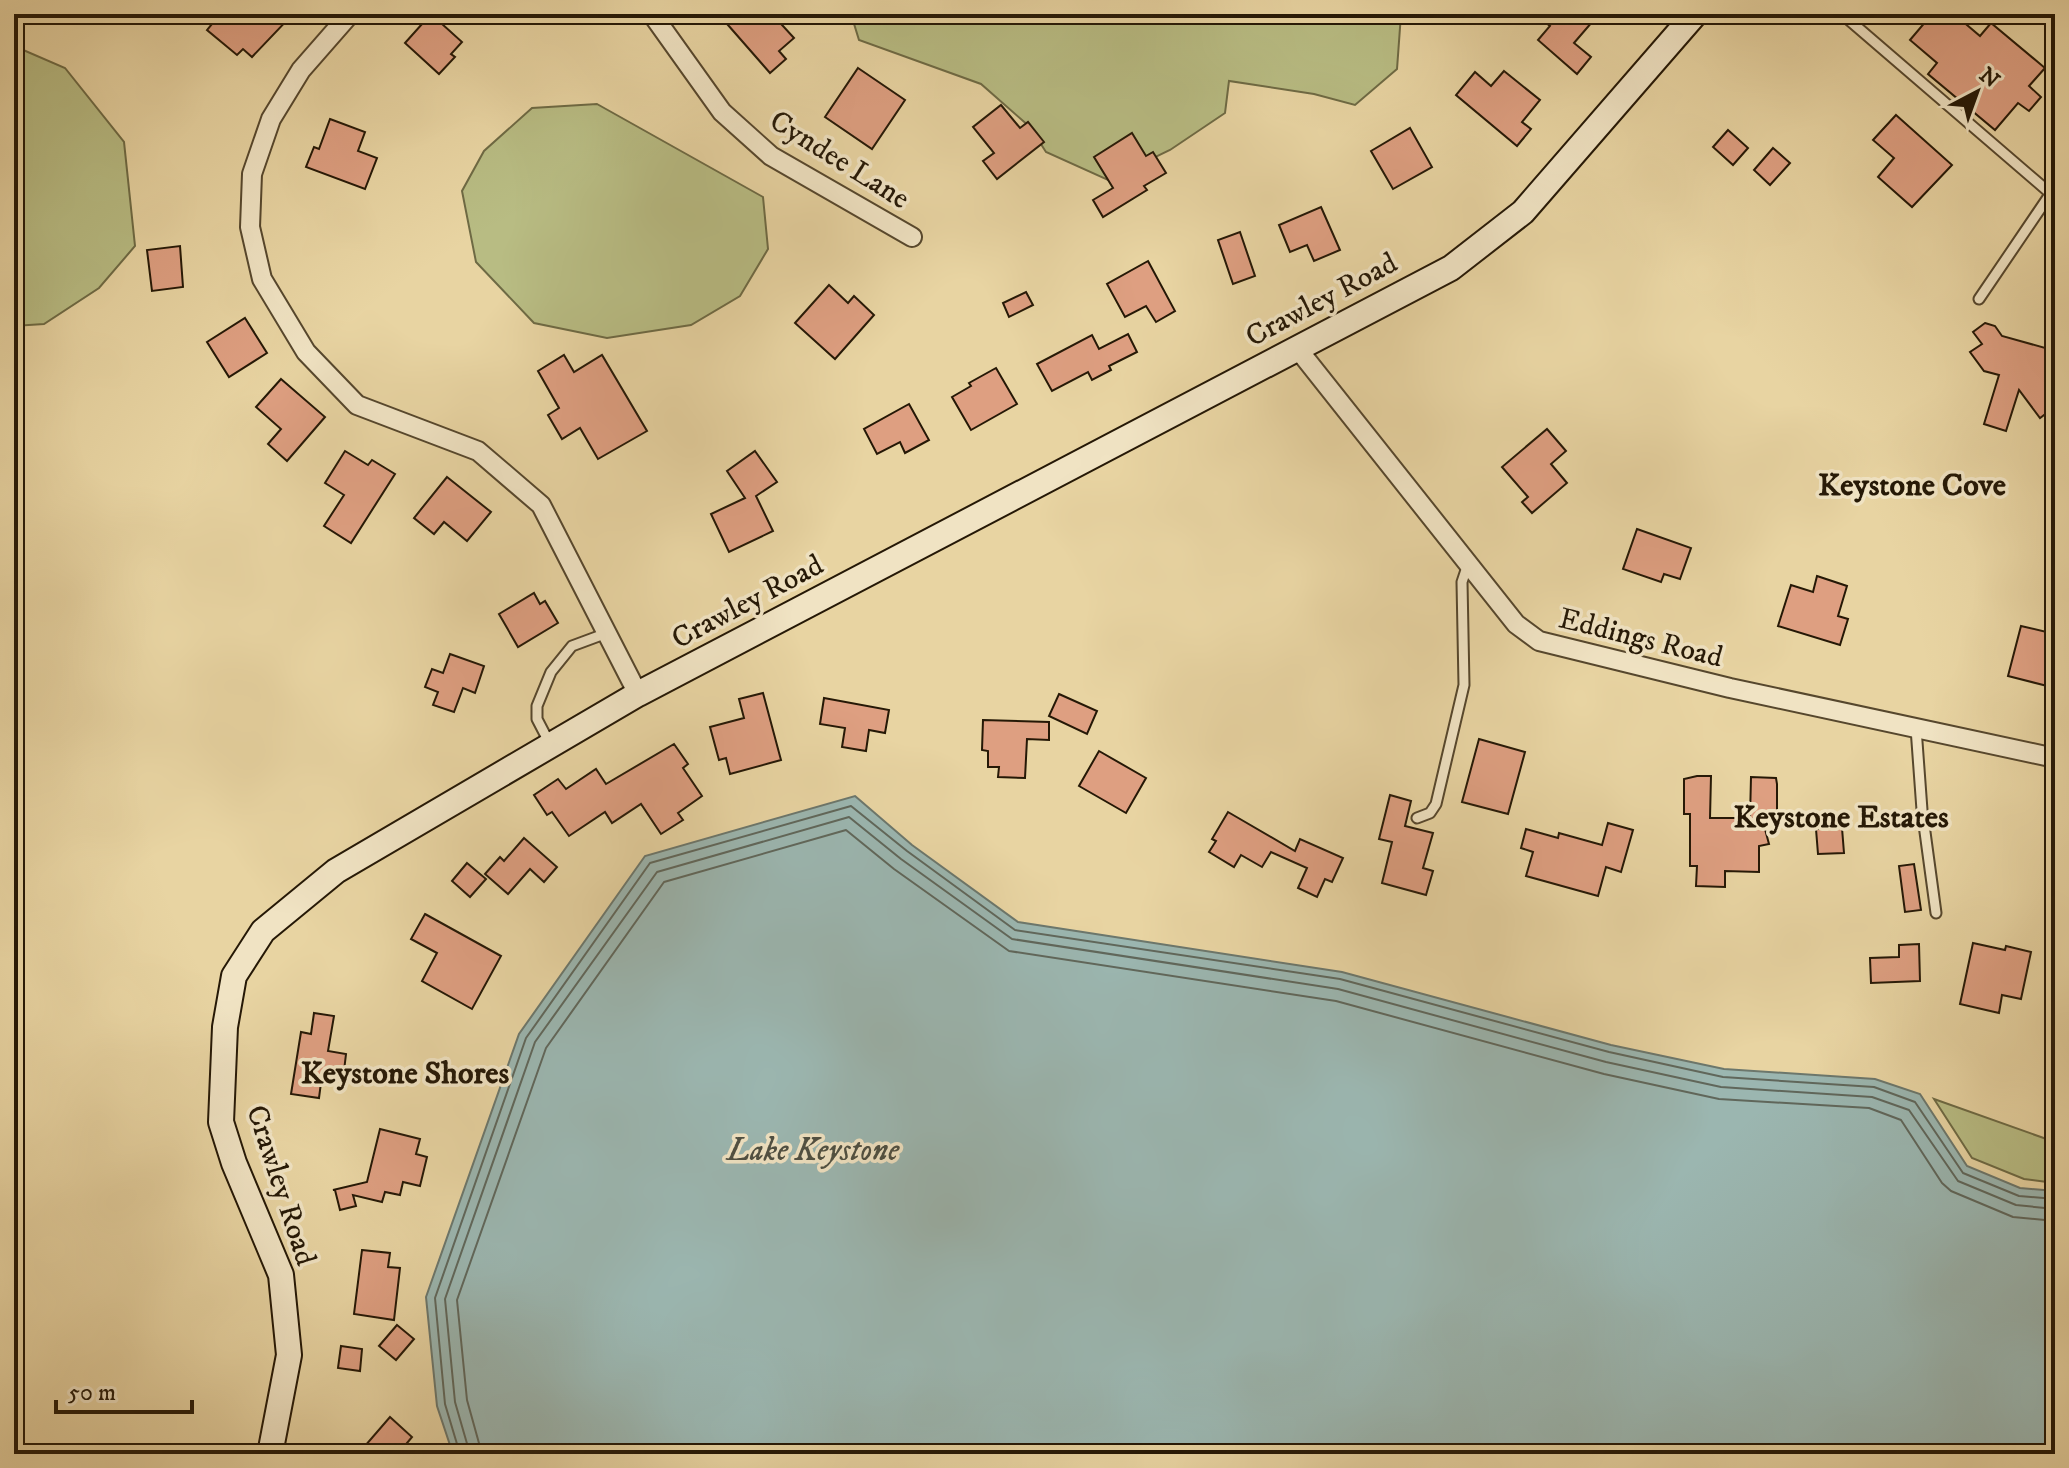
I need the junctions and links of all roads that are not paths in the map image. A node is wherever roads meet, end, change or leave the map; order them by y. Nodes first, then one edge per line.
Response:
1 (350, 14) edge
2 (652, 14) edge
3 (1695, 14) edge
4 (1842, 14) edge
5 (2052, 190) edge
6 (912, 237) dead end
7 (1979, 299) dead end
8 (1297, 348) junction
9 (1468, 564) junction
10 (607, 633) junction
11 (638, 694) junction
12 (1916, 728) junction
13 (551, 745) junction
14 (2055, 758) edge
15 (1417, 818) dead end
16 (1936, 913) dead end
17 (270, 1454) edge

1 - 10 street
2 - 6 street, Cyndee Lane
3 - 8 street, Crawley Road
4 - 5 lane
5 - 7 lane
8 - 9 street, Eddings Road
8 - 11 street, Crawley Road
9 - 12 street, Eddings Road
9 - 15 lane
10 - 11 street
10 - 13 lane
11 - 13 street, Crawley Road
12 - 14 street, Eddings Road
12 - 16 lane
13 - 17 street, Crawley Road

